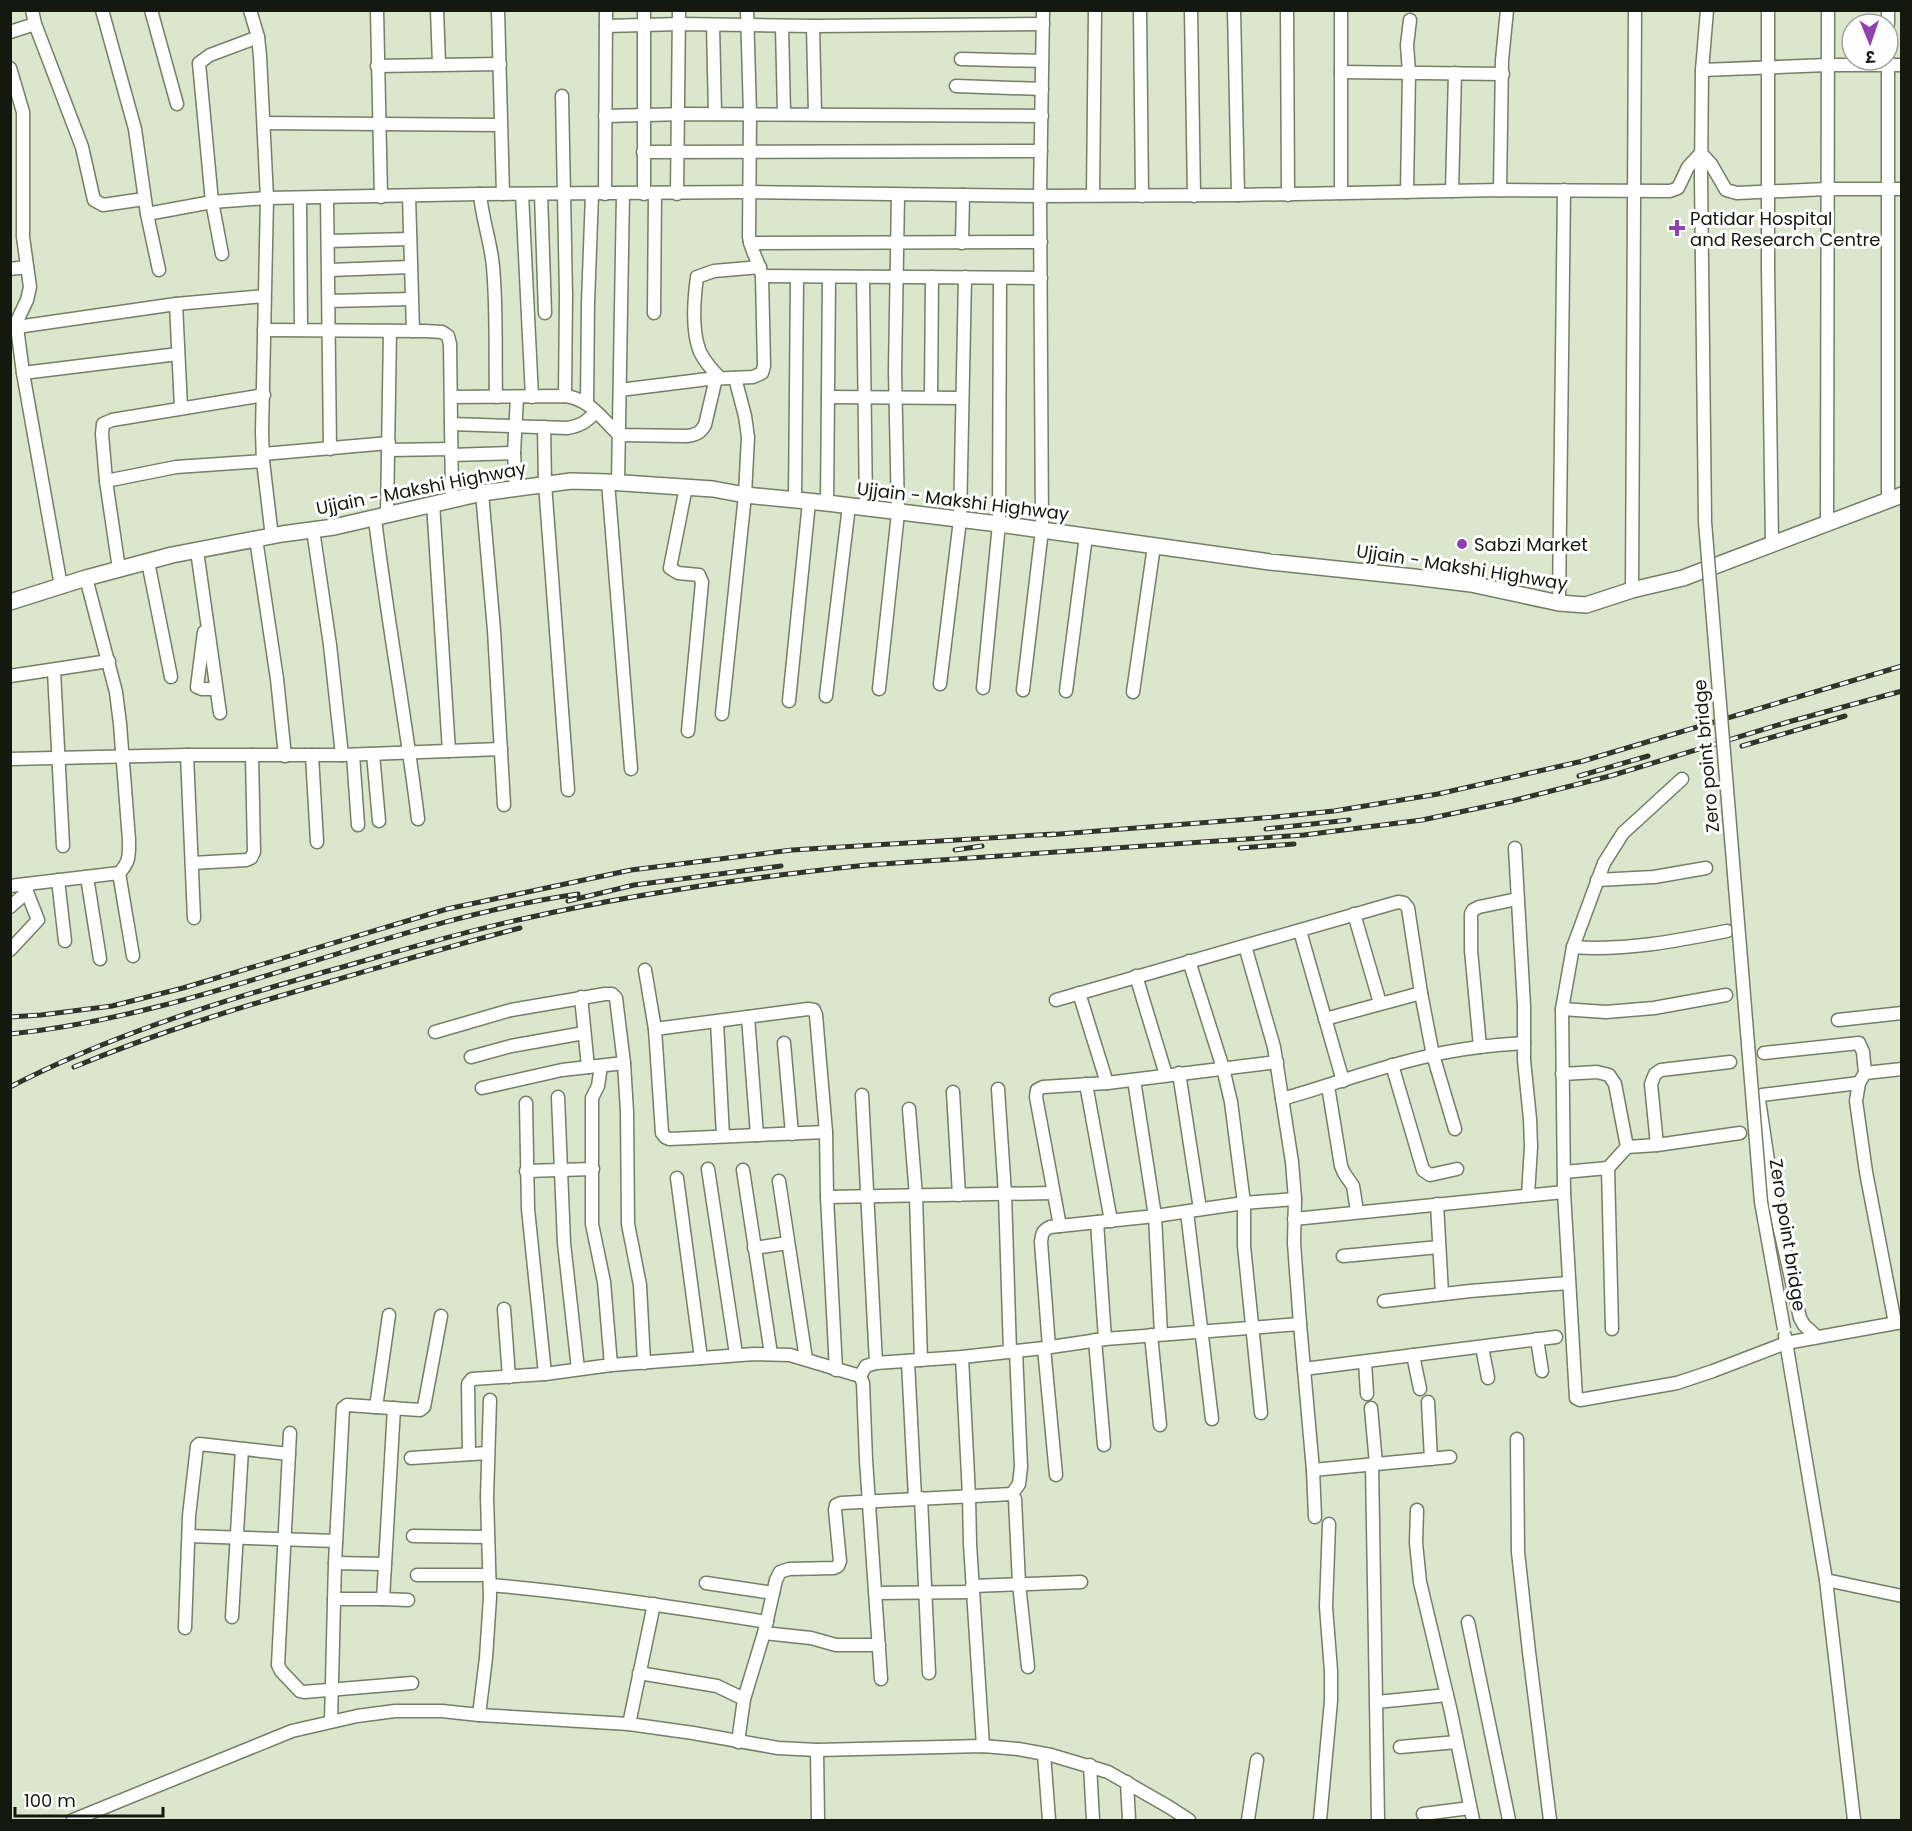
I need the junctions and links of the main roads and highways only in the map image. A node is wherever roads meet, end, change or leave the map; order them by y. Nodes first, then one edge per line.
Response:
1 (1895, 498) edge
2 (11, 600) edge

1 - 2 main road, Ujjain - Makshi Highway

